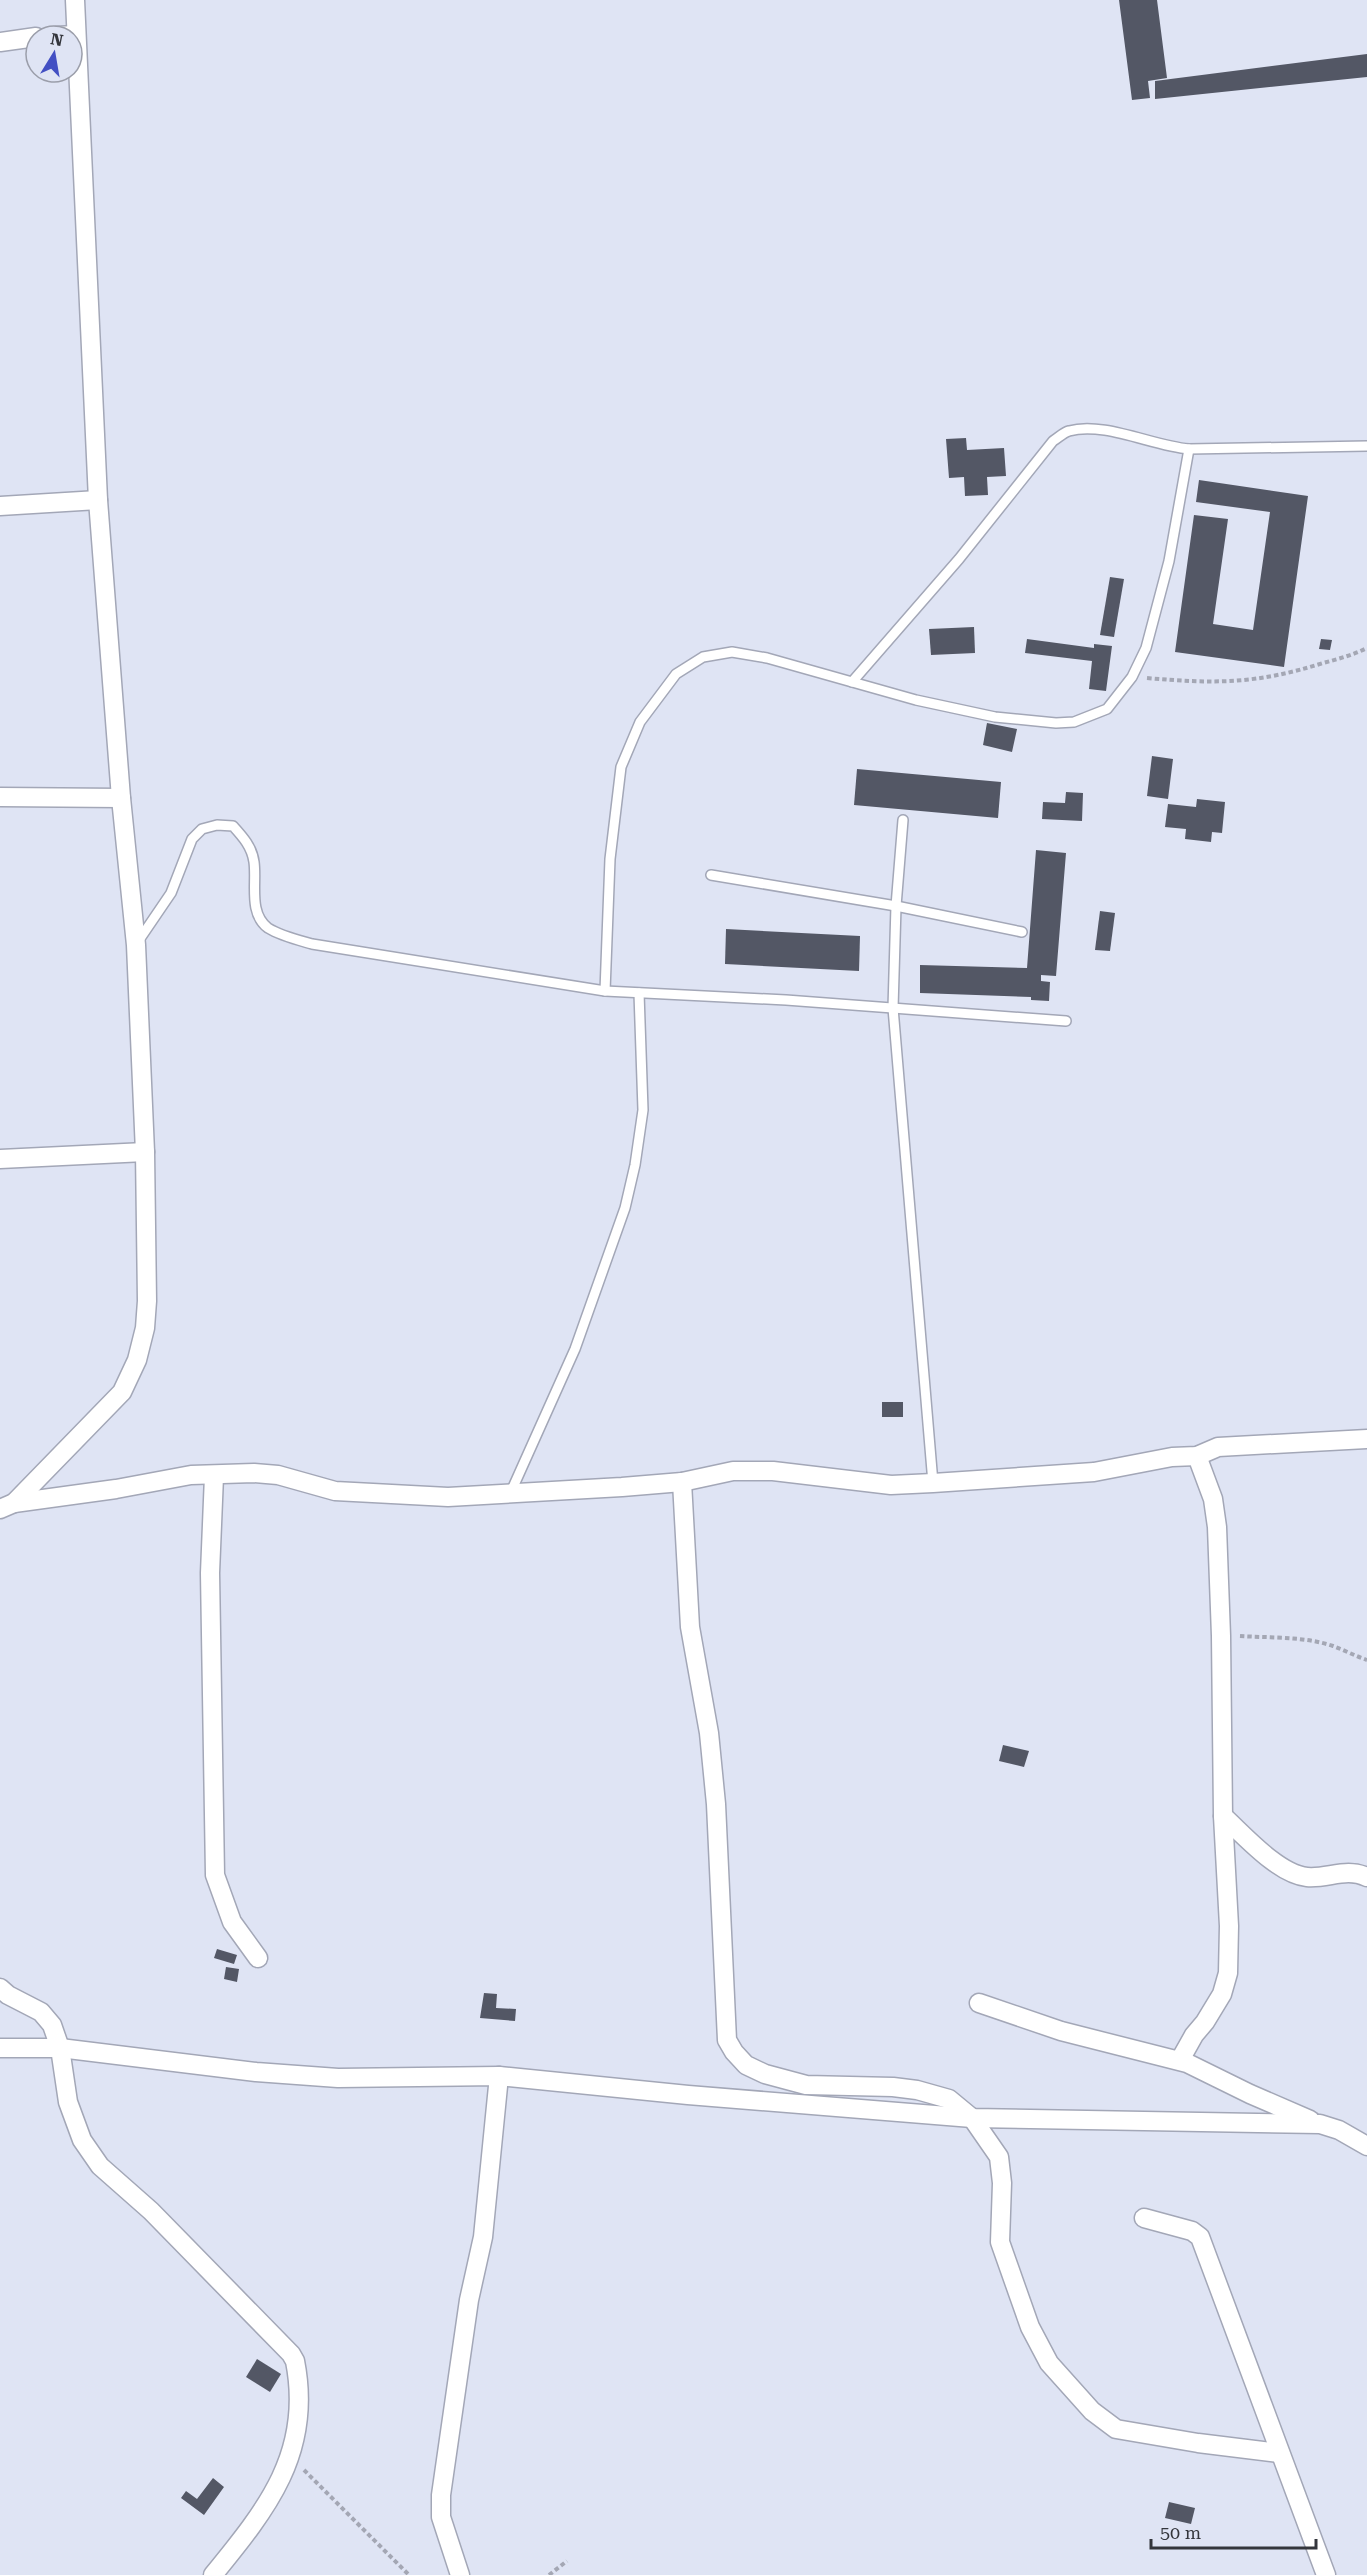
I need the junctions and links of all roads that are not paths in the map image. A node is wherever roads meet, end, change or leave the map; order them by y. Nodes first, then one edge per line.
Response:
1 (75, 0) edge
2 (76, 24) edge
3 (24, 39) edge
4 (0, 42) edge
5 (78, 84) edge
6 (1367, 446) edge
7 (1189, 449) junction
8 (98, 500) junction
9 (0, 506) edge
10 (852, 682) junction
11 (0, 796) edge
12 (121, 798) junction
13 (903, 820) dead end
14 (711, 875) dead end
15 (896, 906) junction
16 (1022, 932) dead end
17 (136, 945) junction
18 (605, 991) junction
19 (639, 993) junction
20 (893, 1008) junction
21 (1066, 1021) dead end
22 (145, 1152) junction
23 (0, 1159) edge
24 (1367, 1439) edge
25 (1197, 1456) junction
26 (214, 1476) junction
27 (682, 1482) junction
28 (933, 1483) junction
29 (510, 1494) junction
30 (7, 1506) edge
31 (1223, 1816) junction
32 (1367, 1877) edge
33 (258, 1958) dead end
34 (0, 1988) edge
35 (979, 2002) dead end
36 (0, 2048) edge
37 (60, 2048) junction
38 (1180, 2060) junction
39 (499, 2076) junction
40 (972, 2118) junction
41 (1320, 2124) junction
42 (1367, 2146) edge
43 (1144, 2218) dead end
44 (1279, 2453) junction
45 (213, 2575) edge
46 (460, 2575) edge
47 (1326, 2575) edge

1 - 2 street
3 - 4 street
5 - 8 street
6 - 7 lane
7 - 10 lane
7 - 10 lane
8 - 9 street
8 - 12 street
10 - 18 lane
11 - 12 street
12 - 17 street
13 - 15 lane
14 - 15 lane
15 - 16 lane
15 - 20 lane
17 - 18 lane
17 - 22 street
18 - 19 lane
19 - 20 lane
19 - 29 lane
20 - 21 lane
20 - 28 lane
22 - 23 street
22 - 30 street
24 - 25 street
25 - 28 street
25 - 31 street
26 - 29 street
26 - 30 street
26 - 33 street
27 - 28 street
27 - 29 street
27 - 40 street
31 - 32 street
31 - 38 street
34 - 37 street
35 - 38 street
36 - 37 street
37 - 39 street
37 - 45 street
38 - 41 street
39 - 40 street
39 - 46 street
40 - 41 street
40 - 44 street
41 - 42 street
43 - 44 street
44 - 47 street

